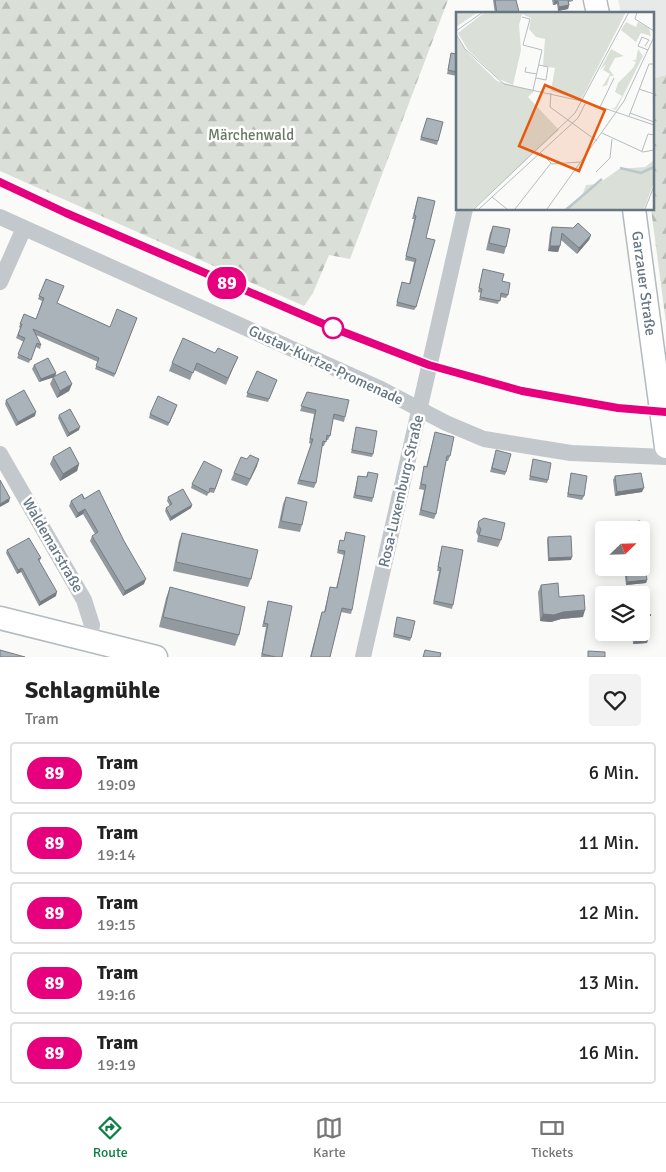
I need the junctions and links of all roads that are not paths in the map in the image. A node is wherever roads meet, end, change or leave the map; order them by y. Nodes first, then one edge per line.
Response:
1 (465, 210) edge
2 (634, 210) edge
3 (0, 217) edge
4 (24, 228) junction
5 (0, 282) edge
6 (420, 409) junction
7 (666, 447) edge
8 (0, 454) edge
9 (666, 457) edge
10 (0, 618) edge
11 (89, 641) junction
12 (156, 657) edge
13 (363, 657) edge

1 - 6 street, Rosa-Luxemburg-Straße
2 - 7 street, Garzauer Straße
3 - 4 street, Gustav-Kurtze-Promenade
4 - 5 street
4 - 6 street, Gustav-Kurtze-Promenade
6 - 9 street, Gustav-Kurtze-Promenade
6 - 13 street, Rosa-Luxemburg-Straße
8 - 11 street, Waldemarstraße
10 - 11 street
11 - 12 street

